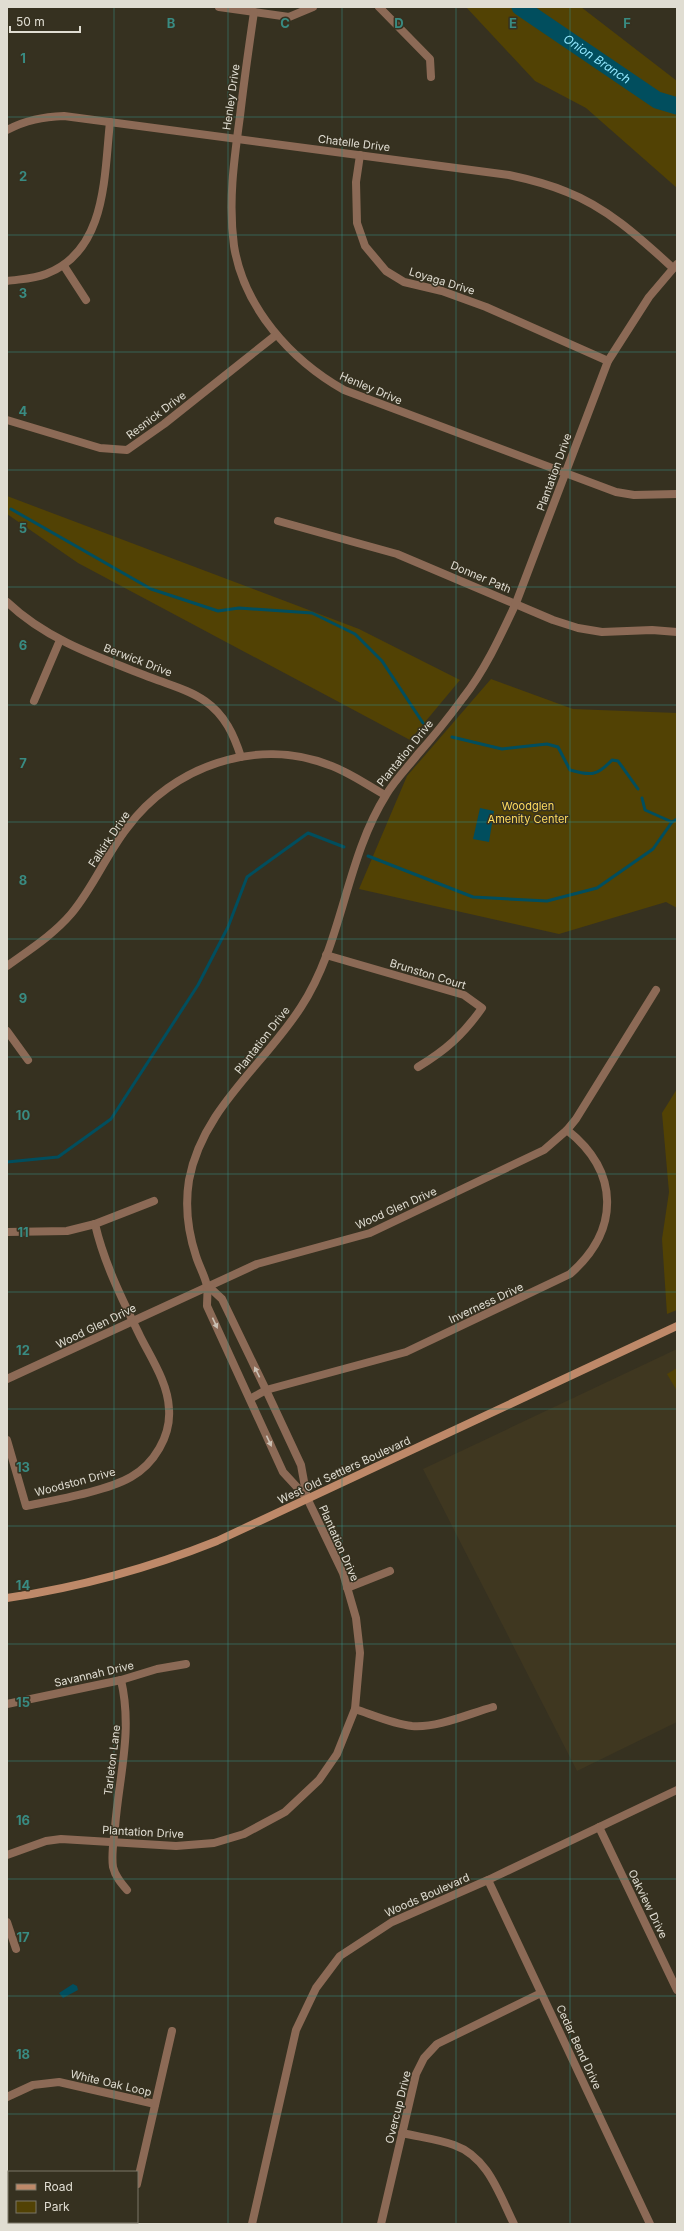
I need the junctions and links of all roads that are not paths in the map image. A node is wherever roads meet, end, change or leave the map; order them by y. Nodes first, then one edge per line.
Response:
1 (219, 7) edge
2 (313, 7) edge
3 (379, 7) edge
4 (254, 12) junction
5 (431, 77) dead end
6 (110, 122) junction
7 (7, 130) edge
8 (237, 139) junction
9 (360, 154) junction
10 (64, 266) junction
11 (675, 266) edge
12 (7, 281) edge
13 (86, 300) dead end
14 (276, 335) junction
15 (608, 361) junction
16 (7, 420) edge
17 (565, 474) junction
18 (677, 494) edge
19 (278, 521) dead end
20 (7, 602) edge
21 (516, 603) junction
22 (677, 632) edge
23 (60, 640) junction
24 (34, 702) dead end
25 (241, 757) junction
26 (385, 795) junction
27 (326, 955) junction
28 (7, 966) edge
29 (656, 990) dead end
30 (7, 1031) edge
31 (28, 1060) dead end
32 (418, 1067) dead end
33 (567, 1130) junction
34 (154, 1201) dead end
35 (95, 1224) junction
36 (7, 1232) edge
37 (207, 1285) junction
38 (133, 1321) junction
39 (677, 1326) edge
40 (7, 1379) edge
41 (266, 1390) junction
42 (250, 1399) junction
43 (7, 1440) edge
44 (307, 1498) junction
45 (390, 1571) dead end
46 (347, 1588) junction
47 (7, 1598) edge
48 (186, 1664) dead end
49 (121, 1680) junction
50 (7, 1704) edge
51 (493, 1707) dead end
52 (355, 1709) junction
53 (677, 1790) edge
54 (599, 1827) junction
55 (114, 1842) junction
56 (7, 1855) edge
57 (488, 1880) junction
58 (127, 1890) dead end
59 (7, 1922) edge
60 (16, 1949) dead end
61 (677, 1990) edge
62 (541, 1993) junction
63 (172, 2031) dead end
64 (7, 2097) edge
65 (155, 2104) junction
66 (402, 2133) junction
67 (138, 2180) edge
68 (252, 2224) edge
69 (381, 2224) edge
70 (514, 2224) edge
71 (650, 2224) edge

1 - 4 street
2 - 4 street
3 - 5 street
4 - 8 street, Henley Drive
6 - 7 street, Chatelle Drive
6 - 8 street, Chatelle Drive
6 - 10 street
8 - 9 street, Chatelle Drive
8 - 14 street, Henley Drive
9 - 11 street, Chatelle Drive
9 - 15 street, Loyaga Drive
10 - 12 street
10 - 13 street
11 - 15 street, Plantation Drive
14 - 16 street, Resnick Drive
14 - 17 street, Henley Drive
15 - 17 street, Plantation Drive
17 - 18 street, Henley Drive
17 - 21 street, Plantation Drive
19 - 21 street, Donner Path
20 - 23 street, Berwick Drive
21 - 22 street, Donner Path
21 - 26 street, Plantation Drive
23 - 24 street
23 - 25 street, Berwick Drive
25 - 26 street, Falkirk Drive
25 - 28 street, Falkirk Drive
26 - 27 street, Plantation Drive
27 - 32 street, Brunston Court
27 - 37 street, Plantation Drive
29 - 33 street, Wood Glen Drive
30 - 31 street
33 - 37 street, Wood Glen Drive
33 - 41 street, Inverness Drive
34 - 35 street
35 - 36 street
35 - 38 street, Woodston Drive
37 - 38 street, Wood Glen Drive
41 -> 37 street, Plantation Drive
37 -> 42 street, Plantation Drive
38 - 40 street, Wood Glen Drive
38 - 43 street, Woodston Drive
39 - 44 main road, West Old Settlers Boulevard
41 - 42 street, Inverness Drive
41 - 44 street, Plantation Drive
42 -> 44 street, Plantation Drive
44 - 46 street, Plantation Drive
44 - 47 main road, West Old Settlers Boulevard
45 - 46 street
46 - 52 street, Plantation Drive
48 - 49 street, Savannah Drive
49 - 50 street, Savannah Drive
49 - 55 street, Tarleton Lane
51 - 52 street
52 - 55 street, Plantation Drive
53 - 54 street, Woods Boulevard
54 - 57 street, Woods Boulevard
54 - 61 street, Oakview Drive
55 - 56 street, Plantation Drive
55 - 58 street, Tarleton Lane
57 - 62 street, Cedar Bend Drive
57 - 68 street, Woods Boulevard
59 - 60 street
62 - 66 street, Overcup Drive
62 - 71 street, Cedar Bend Drive
63 - 65 street
64 - 65 street, White Oak Loop
65 - 67 street, White Oak Loop
66 - 69 street, Overcup Drive
66 - 70 street

